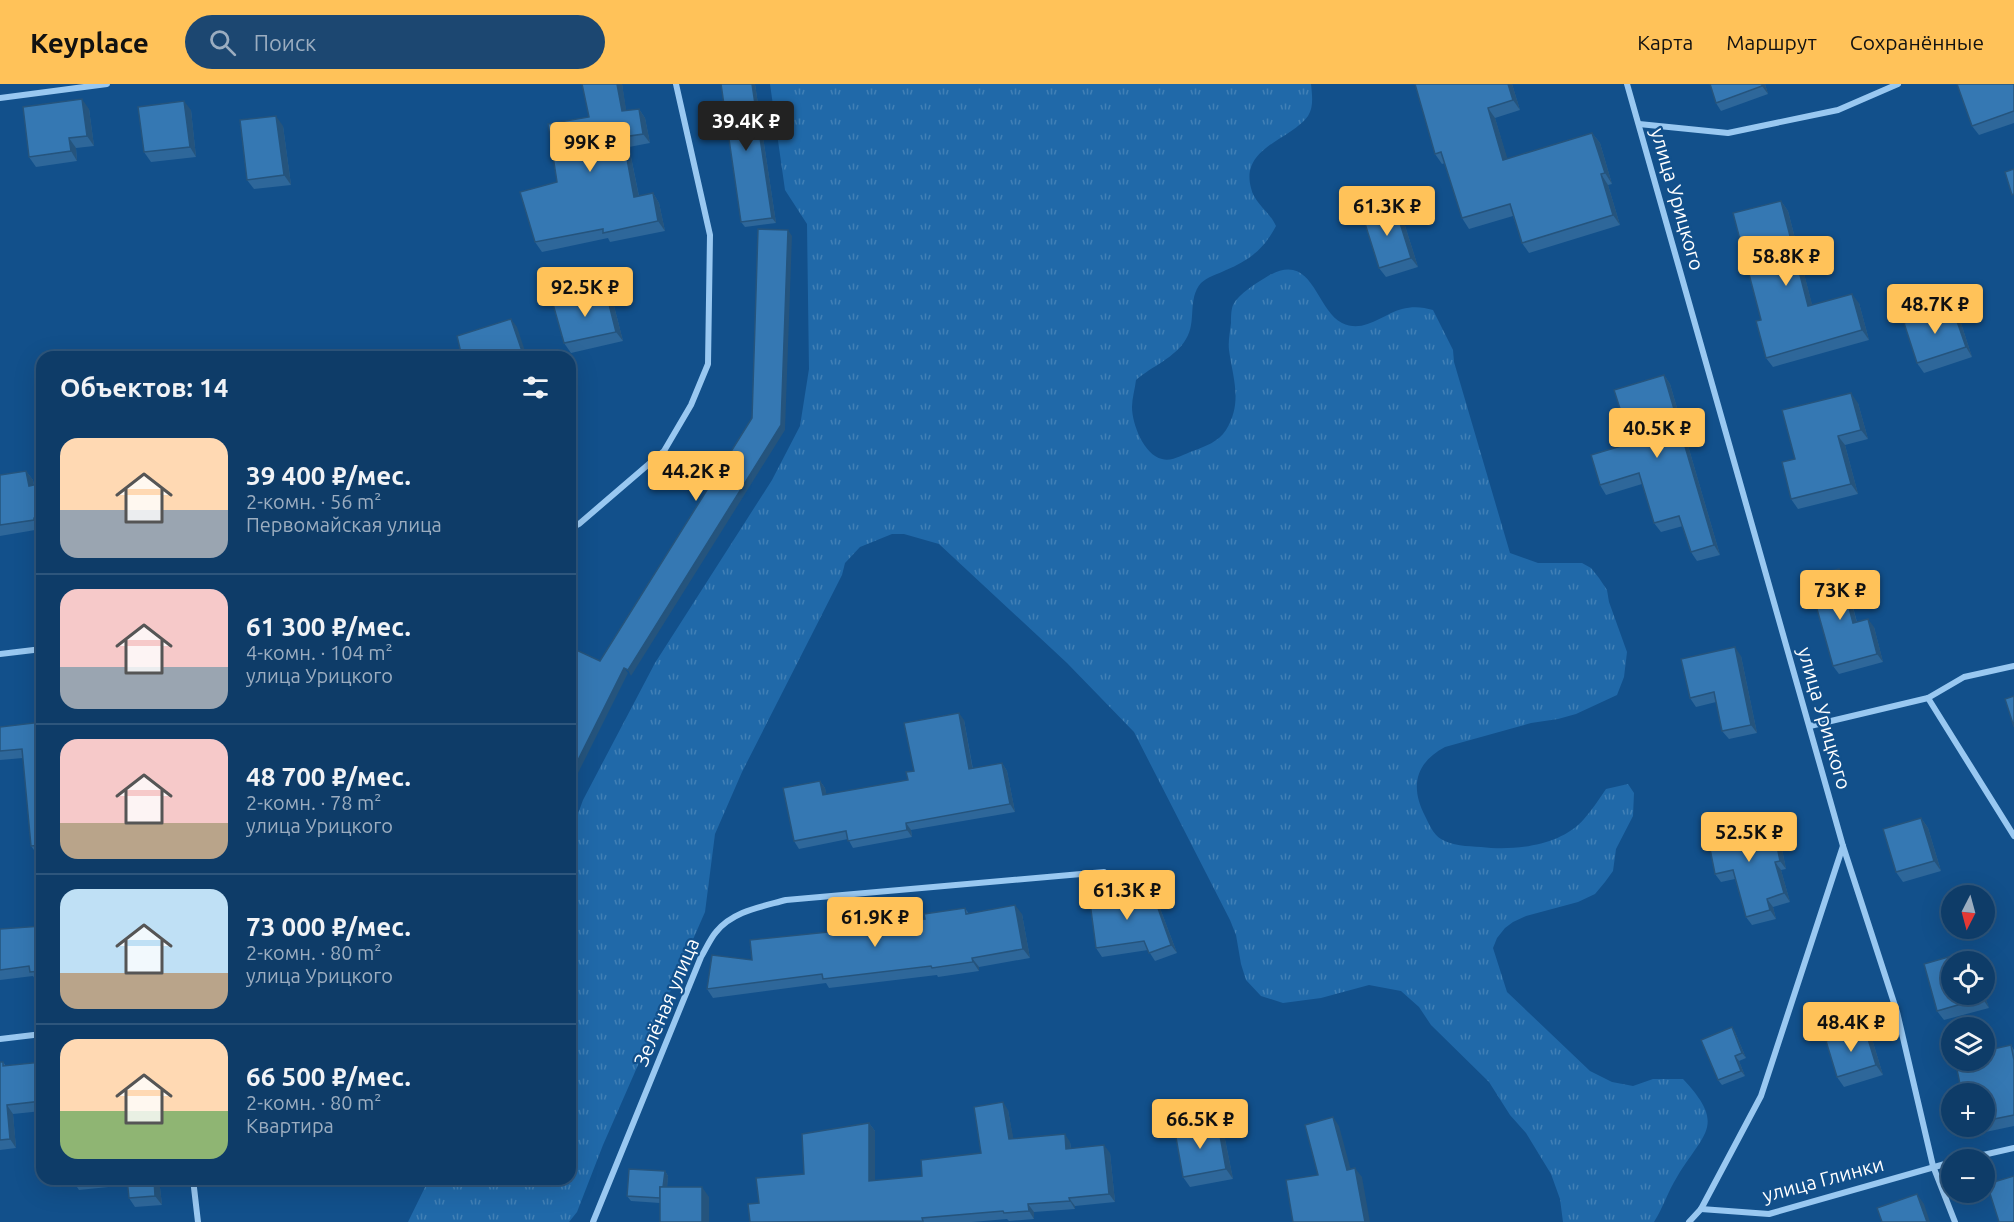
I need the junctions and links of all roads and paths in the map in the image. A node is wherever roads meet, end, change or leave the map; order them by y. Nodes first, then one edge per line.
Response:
1 (106, 84) edge
2 (676, 84) edge
3 (1627, 84) edge
4 (1898, 84) edge
5 (0, 98) edge
6 (1639, 124) junction
7 (576, 526) edge
8 (36, 650) edge
9 (0, 654) edge
10 (2014, 666) edge
11 (1928, 698) junction
12 (1810, 726) junction
13 (2014, 836) edge
14 (1843, 846) junction
15 (1104, 872) dead end
16 (36, 1035) edge
17 (0, 1039) edge
18 (2014, 1148) edge
19 (1995, 1152) edge
20 (1941, 1164) edge
21 (1933, 1166) junction
22 (194, 1185) edge
23 (1701, 1209) junction
24 (198, 1222) edge
25 (593, 1222) edge
26 (1689, 1222) edge
27 (1955, 1222) edge

1 - 5 street
2 - 7 street
3 - 6 street, улица Урицкого
4 - 6 street
6 - 12 street, улица Урицкого
8 - 9 street
10 - 11 street
11 - 12 street
11 - 13 street
12 - 14 street, улица Урицкого
14 - 21 street, улица Урицкого
14 - 23 street
15 - 25 street, Зелёная улица
16 - 17 street
18 - 19 street
20 - 21 street, улица Глинки
21 - 23 street, улица Глинки
21 - 27 street, улица Урицкого
22 - 24 street
23 - 26 street

